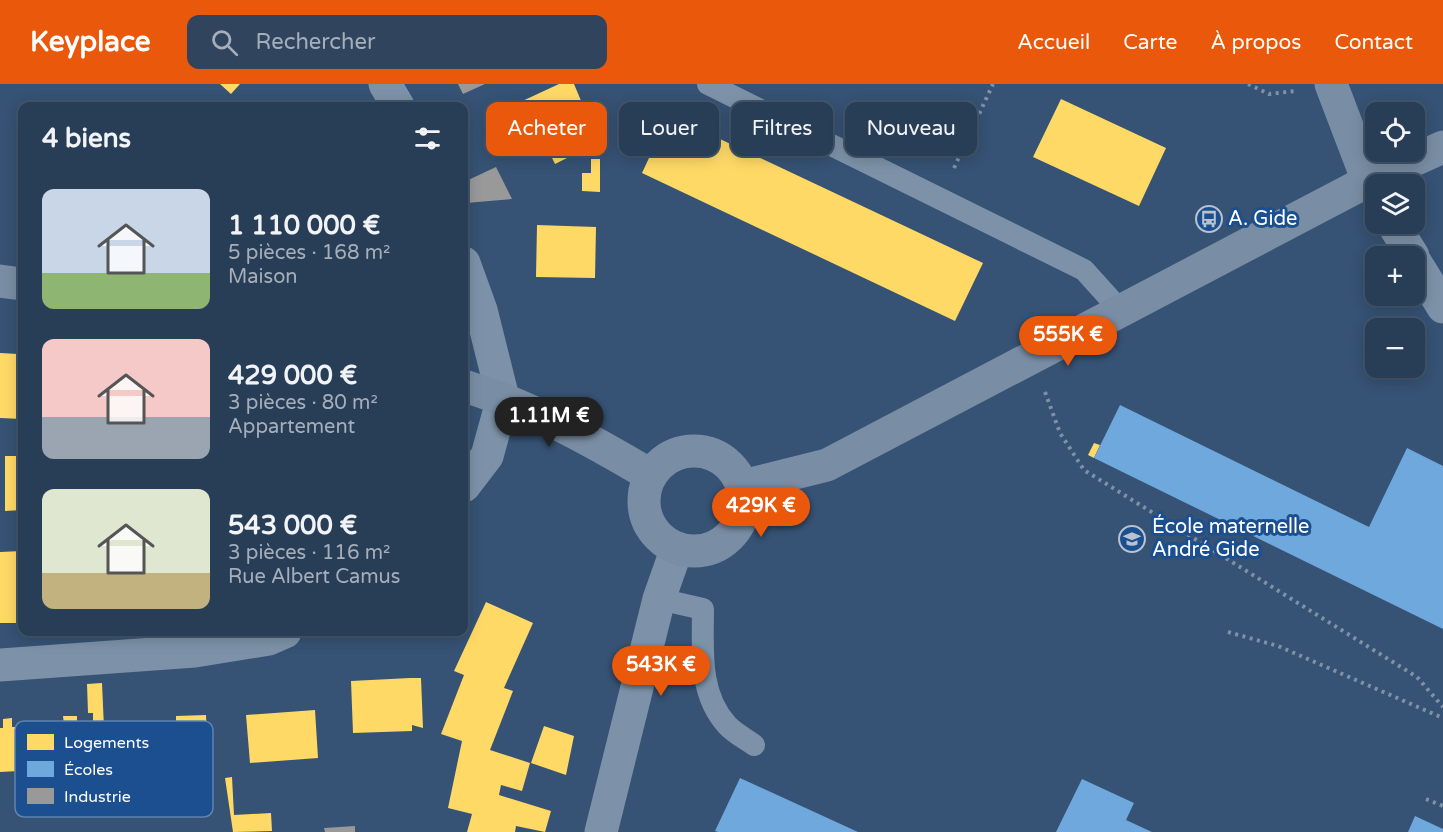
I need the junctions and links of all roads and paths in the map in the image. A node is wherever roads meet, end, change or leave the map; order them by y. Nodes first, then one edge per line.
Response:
1 (385, 84) edge
2 (708, 84) edge
3 (993, 84) edge
4 (1248, 84) edge
5 (1331, 85) edge
6 (396, 102) edge
7 (1443, 147) edge
8 (1366, 174) edge
9 (1396, 174) edge
10 (1365, 191) edge
11 (940, 198) junction
12 (468, 274) edge
13 (1425, 277) edge
14 (0, 280) edge
15 (18, 283) edge
16 (1443, 308) edge
17 (1121, 311) junction
18 (1032, 358) junction
19 (468, 387) edge
20 (503, 398) junction
21 (650, 475) junction
22 (468, 481) edge
23 (743, 486) junction
24 (677, 549) junction
25 (659, 599) junction
26 (1228, 632) dead end
27 (276, 636) edge
28 (0, 665) edge
29 (1443, 707) edge
30 (1443, 718) edge
31 (754, 745) dead end
32 (1426, 799) dead end
33 (1443, 806) edge
34 (601, 832) edge

1 - 6 street
2 - 11 lane
3 - 11 path
4 - 5 path
5 - 8 street
7 - 9 street
10 - 17 street
11 - 17 lane
12 - 20 street
13 - 16 street
14 - 15 street
17 - 18 street
18 - 23 street
18 - 29 path
19 - 20 street
20 - 21 street
20 - 22 street
21 - 23 street
21 - 24 street
23 - 24 street
24 - 25 street
25 - 31 lane
25 - 34 street
26 - 30 path
27 - 28 street
32 - 33 path

